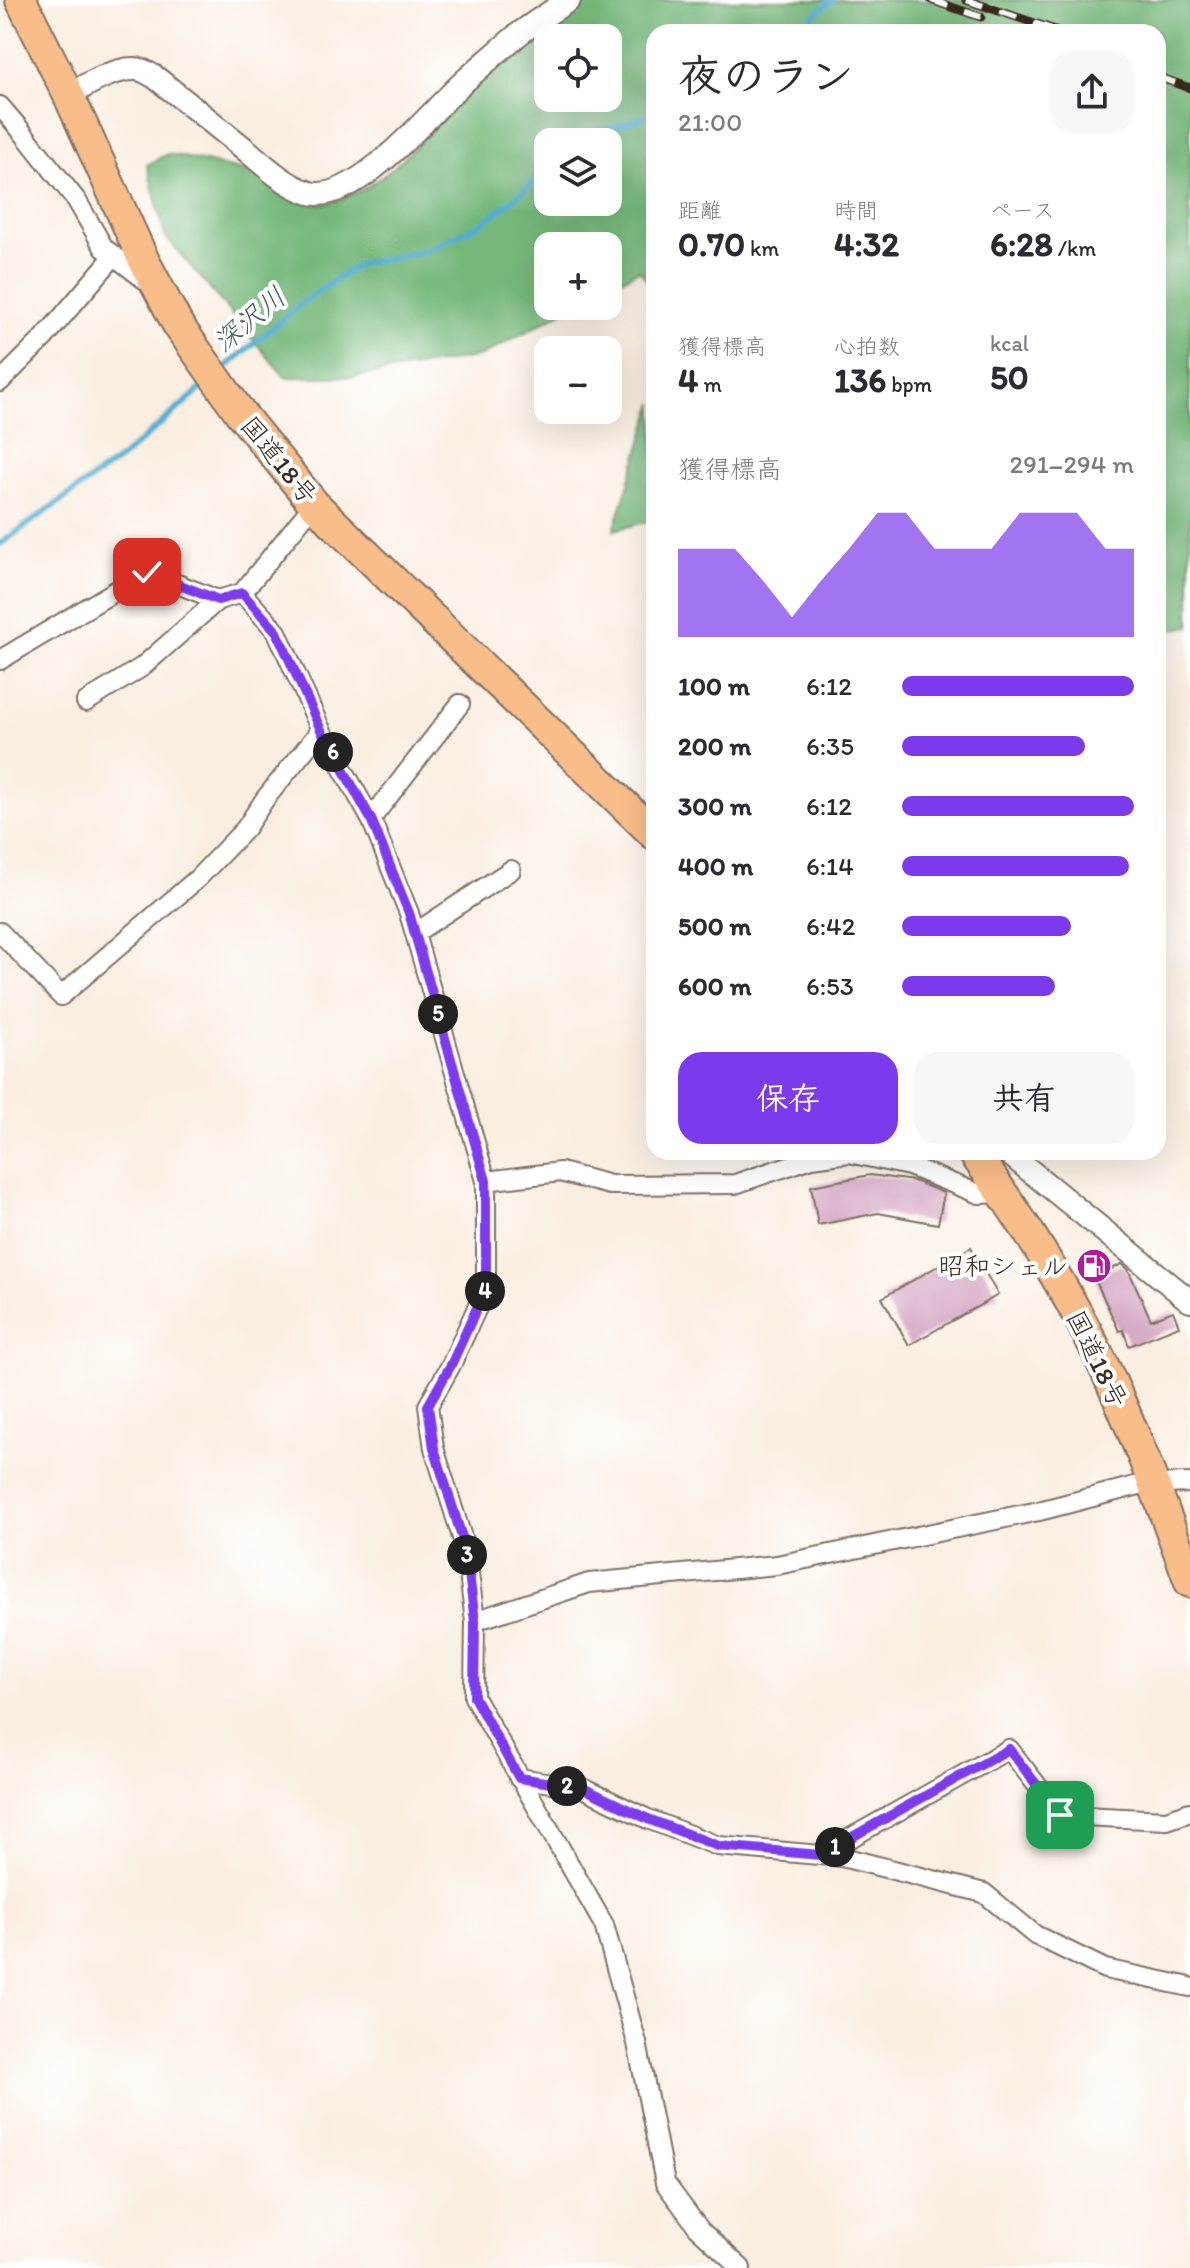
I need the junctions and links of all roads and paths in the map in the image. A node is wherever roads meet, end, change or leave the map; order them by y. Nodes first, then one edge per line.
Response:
1 (21, 0) edge
2 (569, 0) edge
3 (69, 96) junction
4 (0, 106) edge
5 (114, 256) junction
6 (162, 294) junction
7 (0, 382) edge
8 (310, 500) junction
9 (242, 593) junction
10 (218, 600) junction
11 (0, 660) edge
12 (86, 702) dead end
13 (460, 704) dead end
14 (321, 730) junction
15 (371, 819) junction
16 (646, 826) edge
17 (511, 870) dead end
18 (0, 932) edge
19 (415, 933) junction
20 (806, 1160) edge
21 (881, 1160) edge
22 (979, 1160) edge
23 (1017, 1160) edge
24 (486, 1181) junction
25 (1047, 1185) junction
26 (1003, 1193) junction
27 (1190, 1301) edge
28 (1153, 1483) junction
29 (1190, 1483) edge
30 (1190, 1582) edge
31 (475, 1621) junction
32 (519, 1778) junction
33 (1190, 1812) edge
34 (820, 1855) junction
35 (1190, 1987) edge
36 (741, 2268) edge

1 - 3 highway, 国道18号
2 - 3 street
3 - 6 highway, 国道18号
4 - 5 street
5 - 6 street
5 - 7 street
6 - 8 highway, 国道18号
8 - 9 street
8 - 16 highway, 国道18号
9 - 10 street
9 - 14 street
10 - 11 street
10 - 12 street
13 - 15 street
14 - 15 street
14 - 18 street
15 - 19 street
17 - 19 street
19 - 24 street
20 - 24 street
21 - 26 street
22 - 26 highway, 国道18号
23 - 25 street
24 - 31 street
25 - 26 street
25 - 27 street
26 - 28 highway, 国道18号
28 - 29 street
28 - 30 highway, 国道18号
28 - 31 street
31 - 32 street
32 - 34 street
32 - 36 street
33 - 34 street
34 - 35 street

